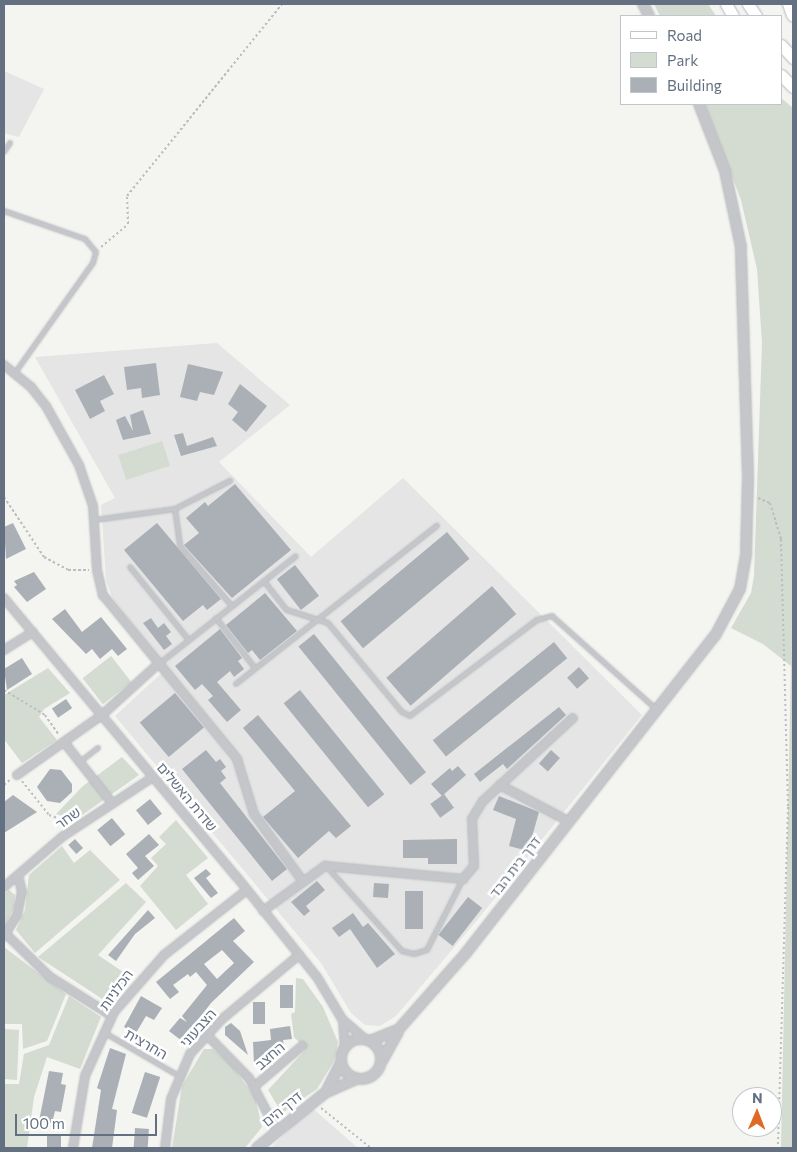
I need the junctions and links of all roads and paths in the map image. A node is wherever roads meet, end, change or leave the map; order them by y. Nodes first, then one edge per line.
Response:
1 (282, 4) edge
2 (726, 4) edge
3 (748, 4) edge
4 (789, 4) edge
5 (732, 15) edge
6 (755, 15) edge
7 (793, 15) edge
8 (782, 46) edge
9 (793, 58) edge
10 (782, 76) edge
11 (793, 87) edge
12 (699, 105) edge
13 (10, 143) dead end
14 (4, 152) edge
15 (4, 211) edge
16 (96, 252) junction
17 (4, 365) edge
18 (15, 373) junction
19 (230, 481) dead end
20 (748, 494) junction
21 (4, 497) edge
22 (175, 509) junction
23 (94, 520) junction
24 (437, 526) dead end
25 (296, 556) dead end
26 (130, 567) dead end
27 (96, 570) junction
28 (264, 581) junction
29 (4, 598) edge
30 (232, 606) junction
31 (216, 618) junction
32 (316, 619) junction
33 (33, 632) junction
34 (189, 640) junction
35 (4, 650) edge
36 (157, 665) junction
37 (256, 668) junction
38 (236, 684) dead end
39 (4, 690) edge
40 (657, 710) junction
41 (102, 715) junction
42 (572, 718) dead end
43 (64, 742) junction
44 (98, 748) dead end
45 (80, 762) junction
46 (17, 775) joint
47 (153, 777) junction
48 (500, 785) junction
49 (112, 803) junction
50 (568, 821) junction
51 (79, 825) junction
52 (325, 866) junction
53 (18, 875) junction
54 (464, 878) junction
55 (302, 880) junction
56 (4, 887) edge
57 (247, 890) junction
58 (263, 911) junction
59 (5, 935) edge
60 (298, 955) junction
61 (112, 1016) junction
62 (342, 1019) junction
63 (401, 1027) junction
64 (103, 1032) junction
65 (206, 1034) junction
66 (368, 1040) junction
67 (302, 1046) dead end
68 (345, 1047) junction
69 (341, 1062) junction
70 (382, 1063) junction
71 (178, 1076) junction
72 (357, 1079) junction
73 (255, 1086) junction
74 (325, 1093) junction
75 (313, 1102) junction
76 (277, 1131) junction
77 (73, 1148) edge
78 (165, 1148) edge
79 (258, 1148) edge
80 (371, 1148) edge
81 (778, 1148) edge

1 - 16 path
2 - 5 main road
3 - 6 main road
4 - 7 highway
8 - 9 main road
10 - 11 main road
12 - 20 street, דרך בית הבד
13 - 14 lane
15 - 16 lane
16 - 18 lane
17 - 18 street
18 - 23 street
19 - 22 lane
20 - 40 street, דרך בית הבד
20 - 81 path
21 - 27 path
22 - 23 lane
22 - 30 lane
23 - 27 street
24 - 32 lane
25 - 28 lane
26 - 34 lane
27 - 36 street
28 - 30 lane
28 - 32 lane
29 - 33 street, שדרת האשלים
30 - 31 lane
31 - 34 lane
31 - 37 lane
32 - 37 lane
32 - 40 lane
33 - 35 street
33 - 41 street, שדרת האשלים
34 - 36 lane
36 - 41 street
36 - 55 street
37 - 38 lane
39 - 43 path
40 - 50 street, דרך בית הבד
41 - 43 street
41 - 47 street, שדרת האשלים
42 - 48 street
43 - 45 street
43 - 46 street
44 - 45 lane
45 - 49 street
46 - 51 path
47 - 49 street, שחר
47 - 57 street, שדרת האשלים
48 - 50 street
48 - 54 street
49 - 51 street, שחר
50 - 63 street, דרך בית הבד
51 - 53 street, שחר
52 - 54 street
52 - 54 lane
52 - 55 street
53 - 56 street, שחר
53 - 59 street
55 - 58 street
57 - 58 street, שדרת האשלים
57 - 61 street, הכלניות
58 - 60 street, שדרת האשלים
59 - 61 street
60 - 62 street, שדרת האשלים
60 - 65 street, הצבעוני
61 - 64 street, הכלניות
62 - 66 street, שדרת האשלים
62 - 68 street, שדרת האשלים
63 - 66 street, דרך בית הבד
63 - 70 street, דרך בית הבד
64 - 71 lane, החרצית
64 - 77 street, הכלניות
65 - 71 street, הצבעוני
65 - 73 street
66 - 68 street
66 - 70 street
67 - 73 street, החצב
68 - 69 street
69 - 72 street
69 - 74 street, דרך הים
70 - 72 street
71 - 78 street, הצבעוני
72 - 74 street, דרך הים
73 - 76 street
74 - 75 street, דרך הים
75 - 76 street, דרך הים
75 - 80 path
76 - 79 street, דרך הים

